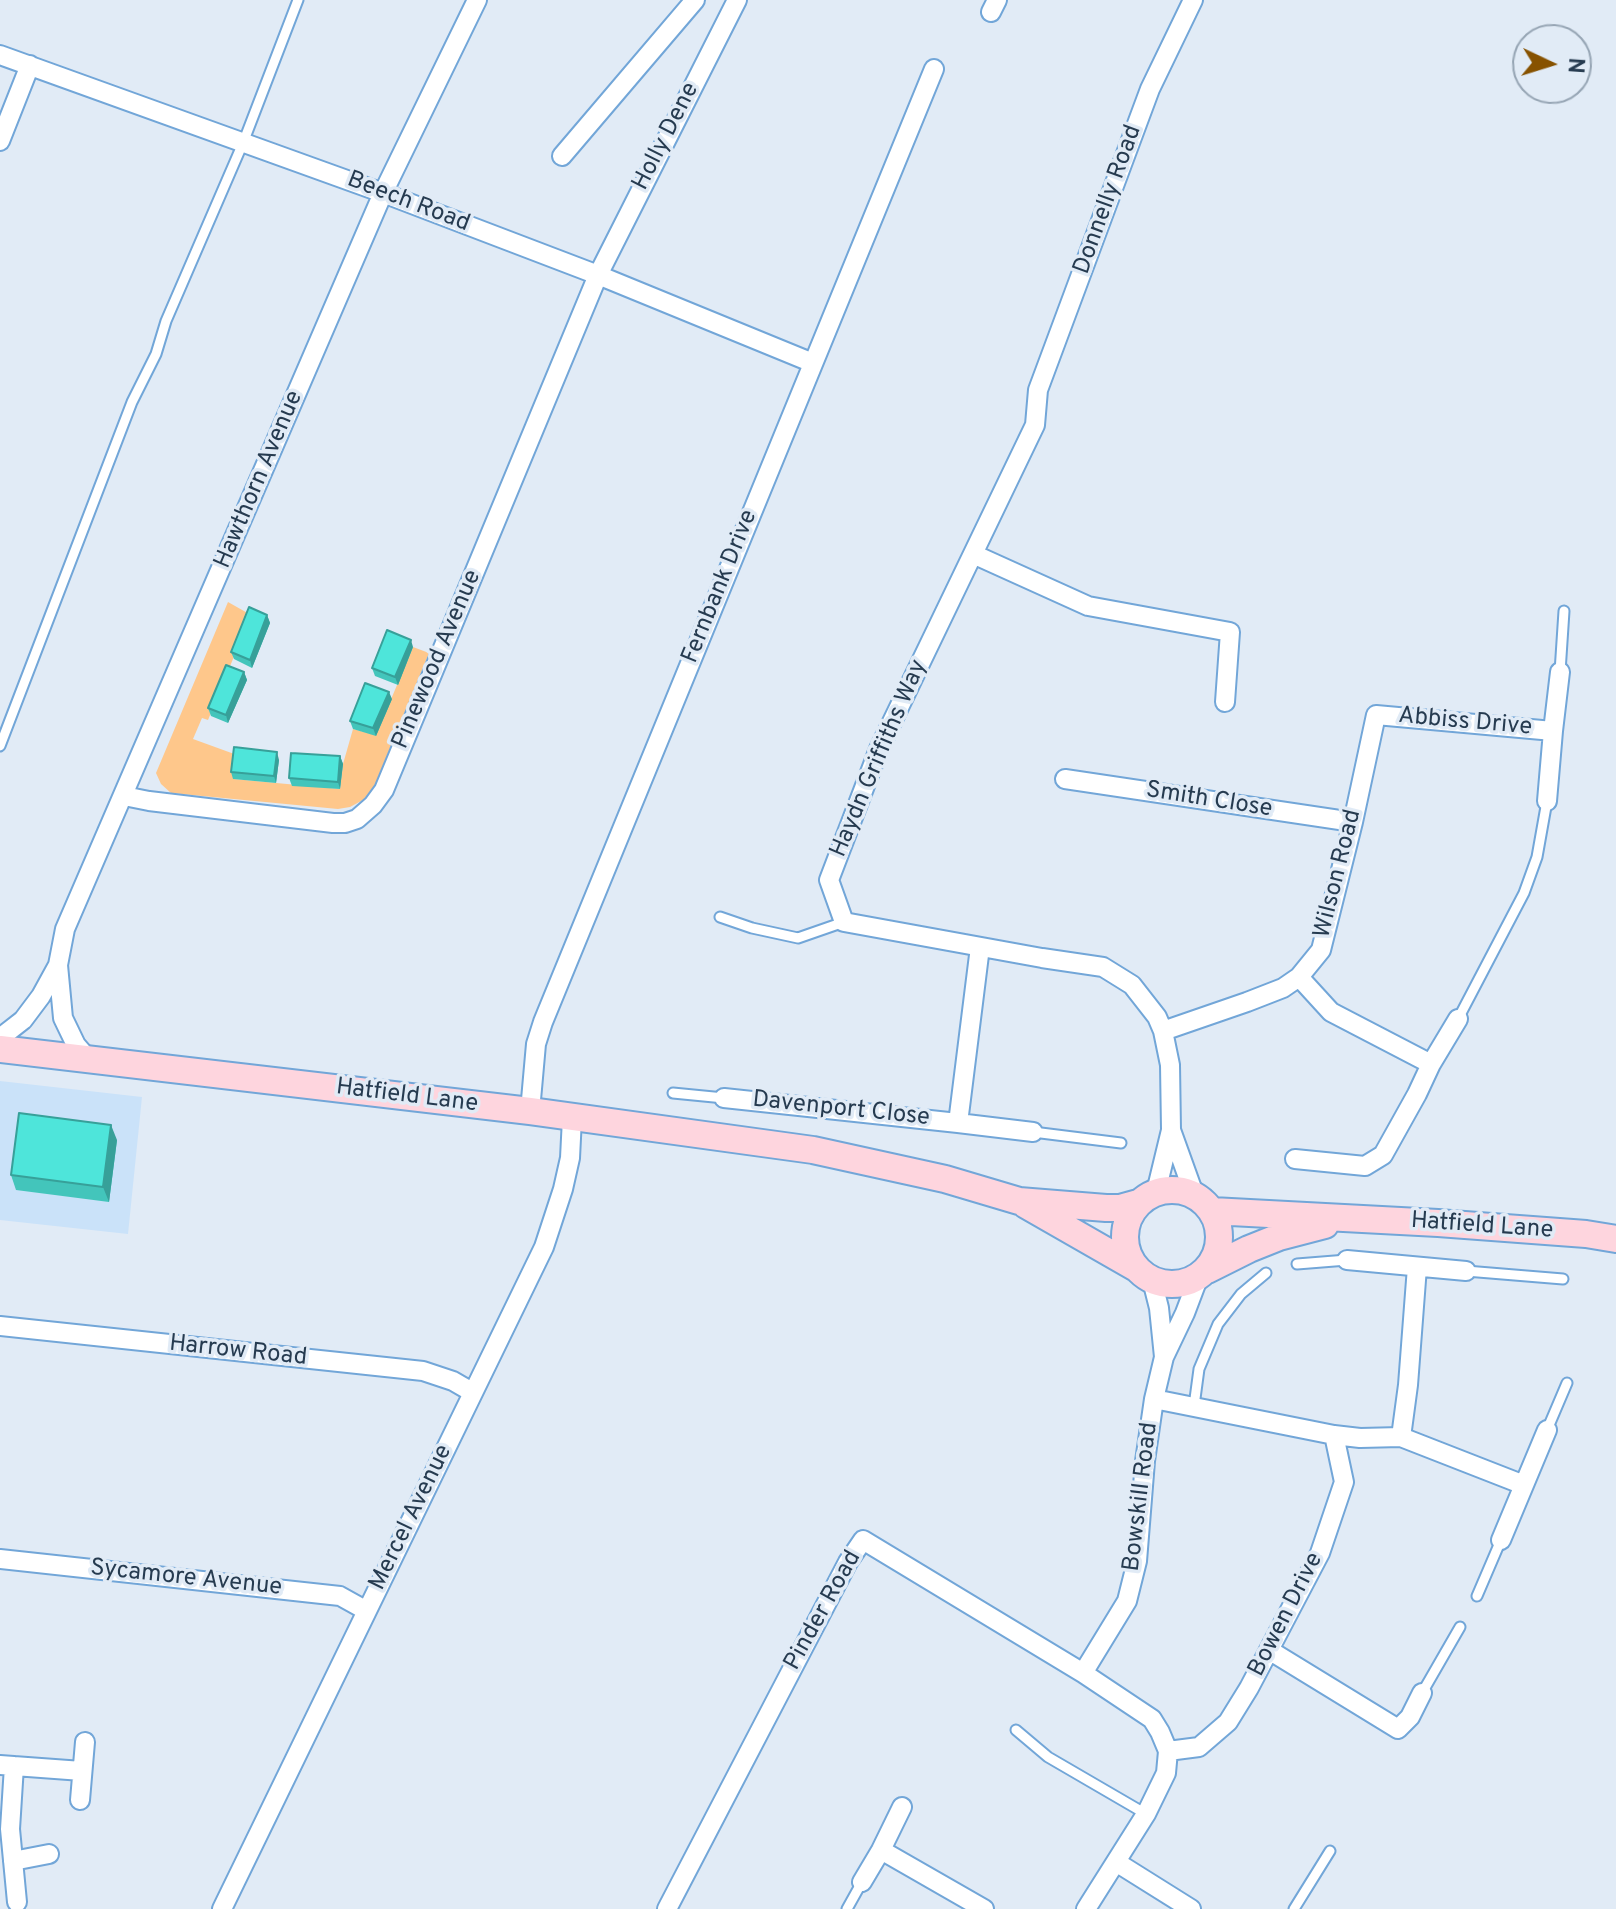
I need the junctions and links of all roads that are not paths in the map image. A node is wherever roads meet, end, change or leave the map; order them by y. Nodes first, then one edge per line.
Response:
1 (298, 0) edge
2 (477, 0) edge
3 (695, 0) edge
4 (737, 0) edge
5 (1193, 0) edge
6 (0, 55) edge
7 (30, 65) junction
8 (934, 69) dead end
9 (0, 141) edge
10 (243, 143) junction
11 (562, 156) dead end
12 (383, 193) junction
13 (598, 275) junction
14 (813, 363) junction
15 (1037, 404) joint
16 (973, 554) junction
17 (1564, 611) dead end
18 (1560, 672) joint
19 (1225, 702) dead end
20 (1376, 715) joint
21 (1553, 731) junction
22 (0, 746) edge
23 (1065, 779) dead end
24 (124, 796) junction
25 (1547, 801) joint
26 (1353, 822) junction
27 (720, 917) dead end
28 (844, 922) junction
29 (980, 947) junction
30 (58, 965) junction
31 (1299, 977) junction
32 (1458, 1019) joint
33 (1163, 1031) junction
34 (0, 1038) edge
35 (0, 1049) edge
36 (89, 1060) junction
37 (1431, 1064) junction
38 (673, 1093) dead end
39 (724, 1098) joint
40 (530, 1111) junction
41 (572, 1118) junction
42 (958, 1123) junction
43 (1171, 1130) junction
44 (1033, 1132) joint
45 (1121, 1143) dead end
46 (1295, 1159) dead end
47 (1147, 1198) junction
48 (1019, 1201) junction
49 (1203, 1202) junction
50 (1348, 1219) junction
51 (1616, 1239) edge
52 (1347, 1260) joint
53 (1297, 1264) dead end
54 (1417, 1267) junction
55 (1466, 1271) joint
56 (1203, 1273) junction
57 (1266, 1273) dead end
58 (1144, 1274) junction
59 (1563, 1279) dead end
60 (0, 1326) edge
61 (1164, 1357) junction
62 (1567, 1383) dead end
63 (472, 1392) junction
64 (1154, 1399) junction
65 (1194, 1406) junction
66 (1547, 1430) joint
67 (1334, 1435) junction
68 (1401, 1437) junction
69 (1524, 1485) junction
70 (1501, 1540) joint
71 (0, 1559) edge
72 (1477, 1596) dead end
73 (367, 1611) junction
74 (1460, 1627) dead end
75 (1269, 1650) junction
76 (1083, 1673) junction
77 (1422, 1693) joint
78 (1016, 1730) dead end
79 (85, 1742) dead end
80 (1168, 1751) junction
81 (7, 1765) edge
82 (82, 1771) junction
83 (80, 1800) dead end
84 (902, 1807) dead end
85 (1146, 1814) junction
86 (881, 1850) junction
87 (1330, 1851) dead end
88 (49, 1854) dead end
89 (13, 1861) junction
90 (1116, 1862) junction
91 (862, 1882) joint
92 (17, 1902) dead end
93 (222, 1909) edge
94 (667, 1909) edge
95 (847, 1909) edge
96 (984, 1909) edge
97 (1086, 1909) edge
98 (1191, 1909) edge
99 (1294, 1909) edge

1 - 10 lane
2 - 12 street, Hawthorn Avenue
3 - 11 street
4 - 13 street, Holly Dene
5 - 15 street, Donnelly Road
6 - 7 street, Beech Road
7 - 9 street
7 - 10 street, Beech Road
8 - 14 street, Fernbank Drive
10 - 12 street, Beech Road
10 - 22 lane
12 - 13 street, Beech Road
12 - 24 street, Hawthorn Avenue
13 - 14 street, Beech Road
13 - 24 street, Pinewood Avenue
14 - 40 street, Fernbank Drive
15 - 16 street, Haydn Griffiths Way
16 - 19 street
16 - 28 street, Haydn Griffiths Way
17 - 18 lane
18 - 21 street, Abbiss Drive
20 - 21 street, Abbiss Drive
20 - 26 street, Wilson Road
21 - 25 street, Abbiss Drive
23 - 26 street, Smith Close
24 - 30 street, Hawthorn Avenue
25 - 32 lane
26 - 31 street, Wilson Road
27 - 28 lane
28 - 29 street
29 - 33 street
29 - 42 street, Davenport Close
30 - 34 street, Hawthorn Avenue
30 - 36 street, Hawthorn Avenue
31 - 33 street, Wilson Road
31 - 37 street
32 - 37 street
33 - 43 street
35 - 36 street, Hatfield Lane
36 - 40 street, Hatfield Lane
37 - 46 street
38 - 39 lane
39 - 42 street, Davenport Close
40 - 41 street, Hatfield Lane
41 - 48 street, Hatfield Lane
41 - 63 street, Mercel Avenue
42 - 44 street, Davenport Close
43 - 47 street
43 - 49 street
44 - 45 lane
47 - 48 street
47 - 49 street
47 - 58 street
48 - 58 street
49 - 50 street, Hatfield Lane
49 - 56 street
50 - 51 street, Hatfield Lane
50 - 56 street, Hatfield Lane
52 - 53 lane
52 - 54 street
54 - 55 street
54 - 68 street
55 - 59 lane
56 - 58 street
56 - 61 street, Bowskill Road
57 - 65 lane
58 - 61 street, Bowskill Road
60 - 63 street, Harrow Road
61 - 64 street, Bowskill Road
62 - 66 lane
63 - 73 street, Mercel Avenue
64 - 65 street
64 - 76 street, Bowskill Road
65 - 67 street
66 - 69 street
67 - 68 street
67 - 75 street, Bowen Drive
68 - 69 street
69 - 70 street
70 - 72 lane
71 - 73 street, Sycamore Avenue
73 - 93 street, Mercel Avenue
74 - 77 lane
75 - 77 street
75 - 80 street, Bowen Drive
76 - 80 street
76 - 94 street, Pinder Road
78 - 85 lane
79 - 82 street
80 - 85 street
81 - 82 street
81 - 89 street
82 - 83 street
84 - 86 street
85 - 90 street
86 - 91 street
86 - 96 street
87 - 99 lane
88 - 89 street
89 - 92 street
90 - 97 street
90 - 98 street
91 - 95 lane

